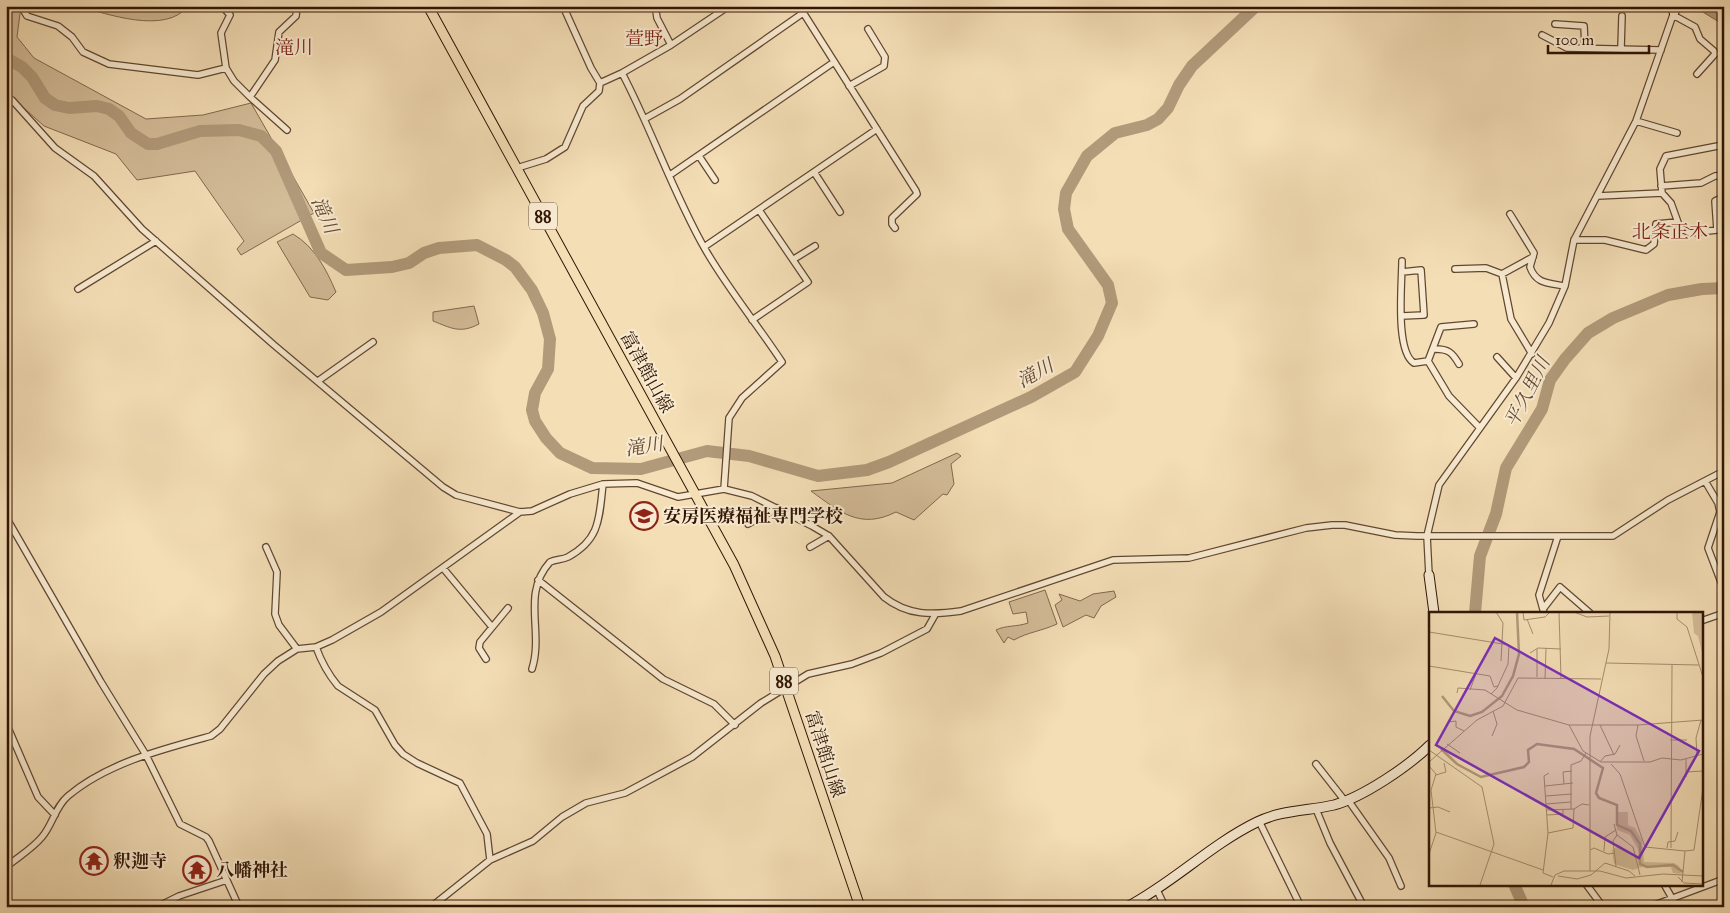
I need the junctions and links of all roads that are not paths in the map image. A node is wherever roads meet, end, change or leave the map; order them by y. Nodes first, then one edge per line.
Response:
1 (21, 6) edge
2 (222, 6) edge
3 (297, 6) edge
4 (428, 6) edge
5 (563, 6) edge
6 (662, 6) edge
7 (729, 6) edge
8 (799, 6) edge
9 (1674, 11) edge
10 (803, 13) junction
11 (1622, 16) dead end
12 (1555, 24) dead end
13 (868, 29) dead end
14 (1542, 35) dead end
15 (671, 45) junction
16 (1585, 47) junction
17 (1621, 48) junction
18 (1661, 50) junction
19 (834, 62) junction
20 (226, 68) junction
21 (622, 73) junction
22 (1697, 74) dead end
23 (600, 83) junction
24 (849, 86) junction
25 (6, 97) edge
26 (250, 97) junction
27 (646, 118) junction
28 (1636, 121) junction
29 (876, 128) junction
30 (287, 130) dead end
31 (1677, 133) dead end
32 (1723, 145) edge
33 (699, 156) junction
34 (517, 168) junction
35 (814, 172) junction
36 (670, 175) junction
37 (1724, 175) edge
38 (715, 180) dead end
39 (1661, 186) junction
40 (1662, 193) junction
41 (1598, 196) junction
42 (1724, 197) edge
43 (759, 210) junction
44 (840, 212) dead end
45 (1510, 214) dead end
46 (1677, 222) junction
47 (895, 228) dead end
48 (1574, 240) junction
49 (156, 241) junction
50 (815, 246) dead end
51 (704, 247) junction
52 (1533, 257) junction
53 (794, 259) junction
54 (1402, 261) dead end
55 (1454, 269) dead end
56 (1402, 272) junction
57 (1502, 274) junction
58 (1565, 286) junction
59 (78, 289) dead end
60 (1402, 316) junction
61 (752, 320) junction
62 (1474, 324) dead end
63 (373, 342) dead end
64 (1434, 349) junction
65 (1532, 354) junction
66 (1497, 357) dead end
67 (1428, 361) junction
68 (1458, 364) dead end
69 (1516, 378) junction
70 (318, 381) junction
71 (1480, 428) junction
72 (1724, 471) edge
73 (1705, 481) junction
74 (603, 484) junction
75 (724, 489) junction
76 (696, 495) junction
77 (777, 508) junction
78 (520, 512) junction
79 (6, 517) edge
80 (748, 524) dead end
81 (828, 536) junction
82 (1427, 536) junction
83 (1558, 536) junction
84 (266, 547) dead end
85 (810, 547) dead end
86 (443, 568) junction
87 (1428, 575) joint
88 (538, 580) junction
89 (1724, 590) edge
90 (508, 608) dead end
91 (1544, 611) edge
92 (1434, 612) edge
93 (1589, 612) edge
94 (1724, 613) edge
95 (935, 615) junction
96 (1702, 621) edge
97 (492, 627) junction
98 (316, 647) junction
99 (297, 649) junction
100 (486, 659) dead end
101 (532, 669) dead end
102 (786, 687) junction
103 (7, 725) edge
104 (735, 725) junction
105 (1429, 746) edge
106 (146, 755) junction
107 (1316, 764) dead end
108 (1346, 801) junction
109 (1316, 809) junction
110 (55, 815) junction
111 (1259, 821) junction
112 (490, 860) junction
113 (6, 867) edge
114 (227, 880) junction
115 (1724, 880) edge
116 (1401, 886) dead end
117 (1587, 886) edge
118 (1665, 886) edge
119 (1157, 890) junction
120 (6, 898) edge
121 (1672, 898) junction
122 (12, 907) edge
123 (157, 907) edge
124 (238, 907) edge
125 (431, 907) edge
126 (860, 907) edge
127 (1127, 907) edge
128 (1165, 907) edge
129 (1301, 907) edge
130 (1364, 907) edge
131 (1603, 907) edge
132 (1649, 907) edge
133 (1677, 907) edge

1 - 20 street
2 - 20 street
3 - 26 street
4 - 34 main road, 富津館山線 / 88
5 - 23 street
6 - 15 street
7 - 15 street
8 - 10 street
9 - 18 street
9 - 22 street
10 - 19 street
10 - 27 street
11 - 17 street
12 - 16 street
13 - 24 street
14 - 16 street
15 - 21 street
16 - 17 street
17 - 18 street
18 - 28 street
19 - 24 street
19 - 33 street
20 - 26 street
21 - 23 street
21 - 27 street
23 - 34 street
24 - 29 street
25 - 49 street
26 - 30 street
27 - 36 street
28 - 31 street
28 - 41 street
29 - 35 street
29 - 47 street
32 - 39 street
33 - 36 street
33 - 38 street
34 - 76 main road, 富津館山線 / 88
35 - 43 street
35 - 44 street
36 - 51 street
37 - 39 street
39 - 40 street
40 - 41 street
40 - 46 street
41 - 48 street
42 - 46 street
43 - 51 street
43 - 53 street
45 - 52 street
46 - 48 street
48 - 58 street
49 - 59 street
49 - 70 street
50 - 53 street
51 - 61 street
52 - 57 street
52 - 58 street
53 - 61 street
54 - 56 street
55 - 57 street
56 - 60 street
56 - 60 street
57 - 65 street
58 - 65 street
60 - 67 street
61 - 75 street
62 - 64 street
63 - 70 street
64 - 67 street
64 - 68 street
65 - 69 street
66 - 69 street
67 - 71 street
69 - 71 street
70 - 78 street
71 - 82 street
72 - 73 street
73 - 83 street
73 - 89 street
74 - 76 street
74 - 78 street
74 - 88 street
75 - 76 street
75 - 77 street
76 - 102 main road, 富津館山線 / 88
77 - 80 street
77 - 81 street
78 - 86 street
79 - 106 street
81 - 85 street
81 - 95 street
82 - 83 street
82 - 87 street
82 - 95 street
83 - 91 street
84 - 99 street
86 - 97 street
86 - 98 street
87 - 92 street
88 - 101 street
88 - 104 street
90 - 97 street
91 - 93 street
94 - 96 street
95 - 102 street
97 - 100 street
98 - 99 street
98 - 112 street
99 - 106 street
102 - 104 street
102 - 126 main road, 富津館山線 / 88
103 - 110 street
104 - 112 street
105 - 108 street
106 - 110 street
106 - 114 street
107 - 108 street
108 - 109 street
108 - 116 street
109 - 111 street
109 - 130 street
110 - 113 street
111 - 119 street
111 - 129 street
112 - 125 street
114 - 123 street
114 - 124 street
115 - 121 street
117 - 131 street
118 - 121 street
119 - 127 street
119 - 128 street
120 - 122 street
121 - 132 street
121 - 133 street

